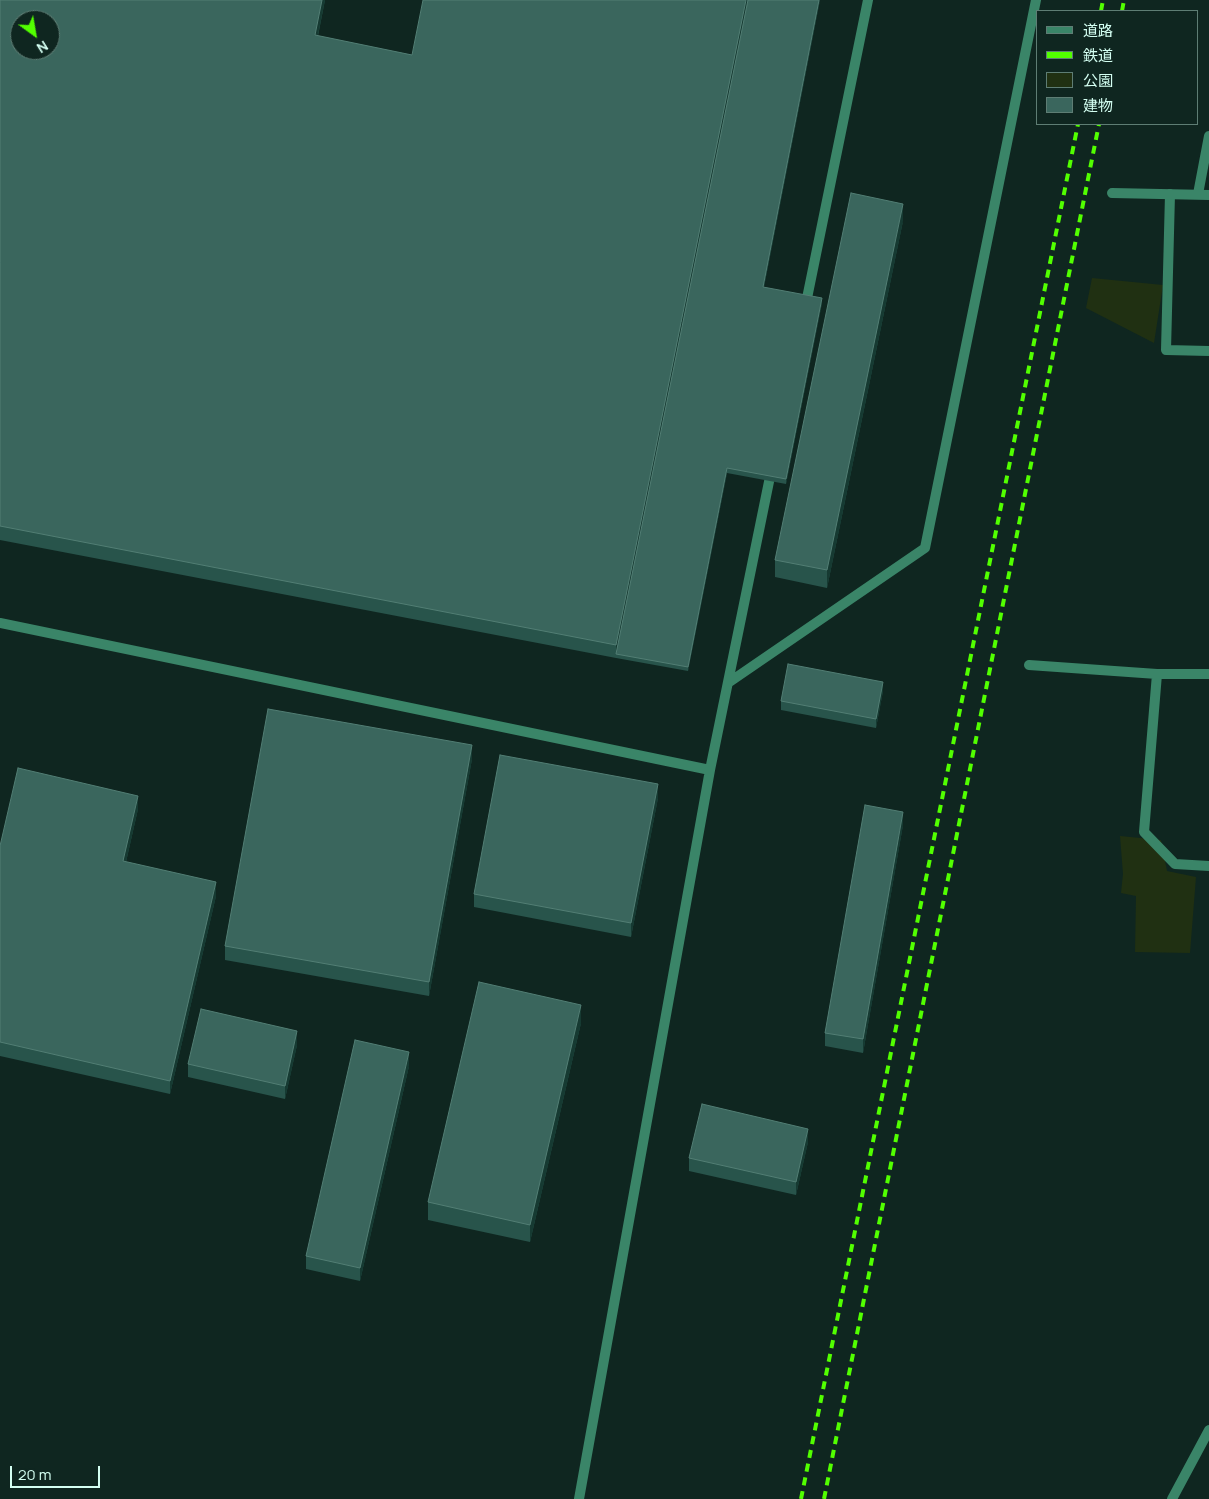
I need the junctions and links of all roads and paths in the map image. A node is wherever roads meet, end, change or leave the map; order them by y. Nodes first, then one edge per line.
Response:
1 (868, 0) edge
2 (1036, 0) edge
3 (1209, 136) edge
4 (1112, 193) dead end
5 (1170, 194) junction
6 (1198, 194) junction
7 (1209, 195) edge
8 (802, 322) edge
9 (1209, 351) edge
10 (774, 459) edge
11 (0, 623) edge
12 (1029, 665) dead end
13 (1156, 674) junction
14 (1209, 674) edge
15 (728, 683) junction
16 (710, 770) junction
17 (1209, 866) edge
18 (1209, 1430) edge
19 (579, 1499) edge
20 (1172, 1499) edge

1 - 8 street
2 - 15 street
3 - 6 street
4 - 5 street
5 - 6 street
5 - 9 street
6 - 7 street
10 - 15 street
11 - 16 street
12 - 13 street
13 - 14 street
13 - 17 street
15 - 16 street
16 - 19 street
18 - 20 street

